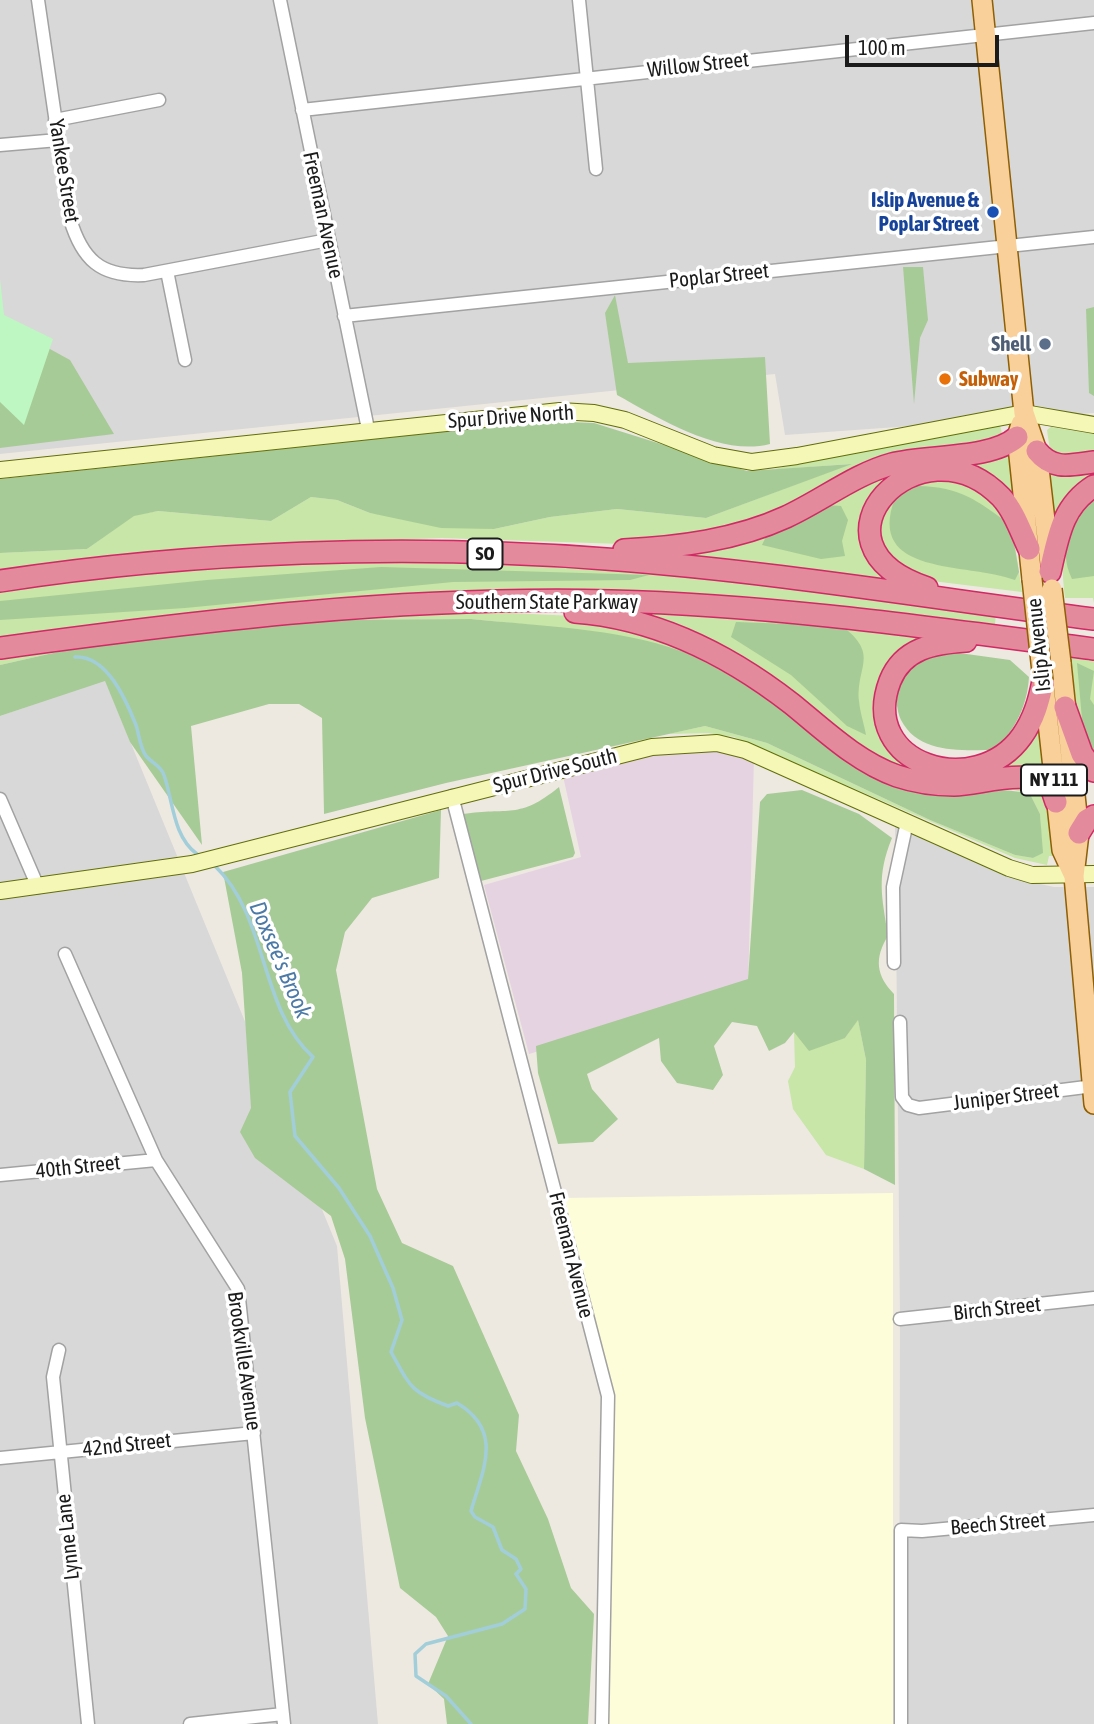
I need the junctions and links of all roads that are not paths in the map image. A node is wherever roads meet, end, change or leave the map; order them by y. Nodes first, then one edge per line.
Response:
1 (38, 0) edge
2 (280, 0) edge
3 (579, 0) edge
4 (982, 0) edge
5 (1094, 23) edge
6 (985, 35) junction
7 (588, 77) junction
8 (159, 100) dead end
9 (302, 110) junction
10 (55, 120) junction
11 (58, 140) junction
12 (0, 145) edge
13 (596, 170) dead end
14 (1094, 237) edge
15 (328, 240) junction
16 (1009, 246) junction
17 (167, 271) junction
18 (344, 316) junction
19 (185, 360) dead end
20 (1024, 413) junction
21 (1094, 425) edge
22 (368, 429) junction
23 (1017, 437) junction
24 (1037, 451) junction
25 (1094, 462) edge
26 (0, 470) edge
27 (1094, 486) edge
28 (1029, 550) junction
29 (517, 554) junction
30 (1045, 580) junction
31 (0, 581) edge
32 (437, 602) junction
33 (968, 602) junction
34 (1094, 617) edge
35 (1020, 639) junction
36 (0, 648) edge
37 (1094, 649) edge
38 (1043, 681) junction
39 (1065, 707) junction
40 (1094, 771) edge
41 (452, 796) junction
42 (0, 799) edge
43 (1056, 802) junction
44 (1094, 816) edge
45 (907, 822) junction
46 (1079, 833) junction
47 (1094, 874) edge
48 (1074, 876) junction
49 (37, 887) junction
50 (0, 891) edge
51 (65, 954) dead end
52 (894, 963) dead end
53 (900, 1022) dead end
54 (1093, 1093) edge
55 (156, 1160) junction
56 (0, 1175) edge
57 (1094, 1298) edge
58 (900, 1319) dead end
59 (59, 1350) dead end
60 (254, 1433) junction
61 (60, 1452) junction
62 (0, 1458) edge
63 (1094, 1515) edge
64 (283, 1719) edge
65 (88, 1724) edge
66 (190, 1724) edge
67 (602, 1724) edge
68 (901, 1724) edge

1 - 10 street, Yankee Street
2 - 9 street, Freeman Avenue
3 - 7 street
4 - 6 main road, Islip Avenue / NY 111
5 - 6 street, Willow Street
6 - 7 street, Willow Street
6 - 16 main road, Islip Avenue / NY 111
7 - 9 street, Willow Street
7 - 13 street
8 - 10 street
9 - 15 street, Freeman Avenue
10 - 11 street, Yankee Street
11 - 12 street
11 - 17 street, Yankee Street
14 - 16 street, Poplar Street
15 - 17 street, Yankee Street
15 - 18 street, Freeman Avenue
16 - 18 street, Poplar Street
16 - 20 main road, Islip Avenue / NY 111
17 - 19 street
18 - 22 street, Freeman Avenue
20 - 21 street, Spur Drive North
20 - 22 street, Spur Drive North
20 - 23 main road, Islip Avenue / NY 111
20 - 24 main road, Islip Avenue / NY 111
22 - 26 street, Spur Drive North
23 - 28 main road, Islip Avenue / NY 111
23 - 29 highway
24 - 25 highway
24 - 30 main road, Islip Avenue / NY 111
27 - 30 highway
28 - 30 main road, Islip Avenue / NY 111
28 - 33 highway
29 - 31 highway, Southern State Parkway / SO
29 - 33 highway, Southern State Parkway / SO
30 - 38 main road, Islip Avenue / NY 111, bridge
30 - 39 main road, Islip Avenue / NY 111, bridge
32 - 35 highway, Southern State Parkway
32 - 36 highway, Southern State Parkway
32 - 43 highway
33 - 34 highway, Southern State Parkway / SO
35 - 37 highway, Southern State Parkway
35 - 38 highway
38 - 43 main road, Islip Avenue / NY 111
39 - 40 highway
39 - 46 main road, Islip Avenue / NY 111
41 - 45 street, Spur Drive South
41 - 49 street, Spur Drive South
41 - 67 street, Freeman Avenue
42 - 49 street
43 - 48 main road, Islip Avenue / NY 111
44 - 46 highway
45 - 48 street, Spur Drive South
45 - 52 street
46 - 48 main road, Islip Avenue / NY 111
47 - 48 street, Spur Drive South
48 - 54 main road, Islip Avenue / NY 111
49 - 50 street, Spur Drive South
51 - 55 street, Brookville Avenue
53 - 54 street, Juniper Street
55 - 56 street, 40th Street
55 - 60 street, Brookville Avenue
57 - 58 street, Birch Street
59 - 61 street, Lynne Lane
60 - 61 street, 42nd Street
60 - 64 street, Brookville Avenue
61 - 62 street, 42nd Street
61 - 65 street, Lynne Lane
63 - 68 street, Beech Street
64 - 66 street

